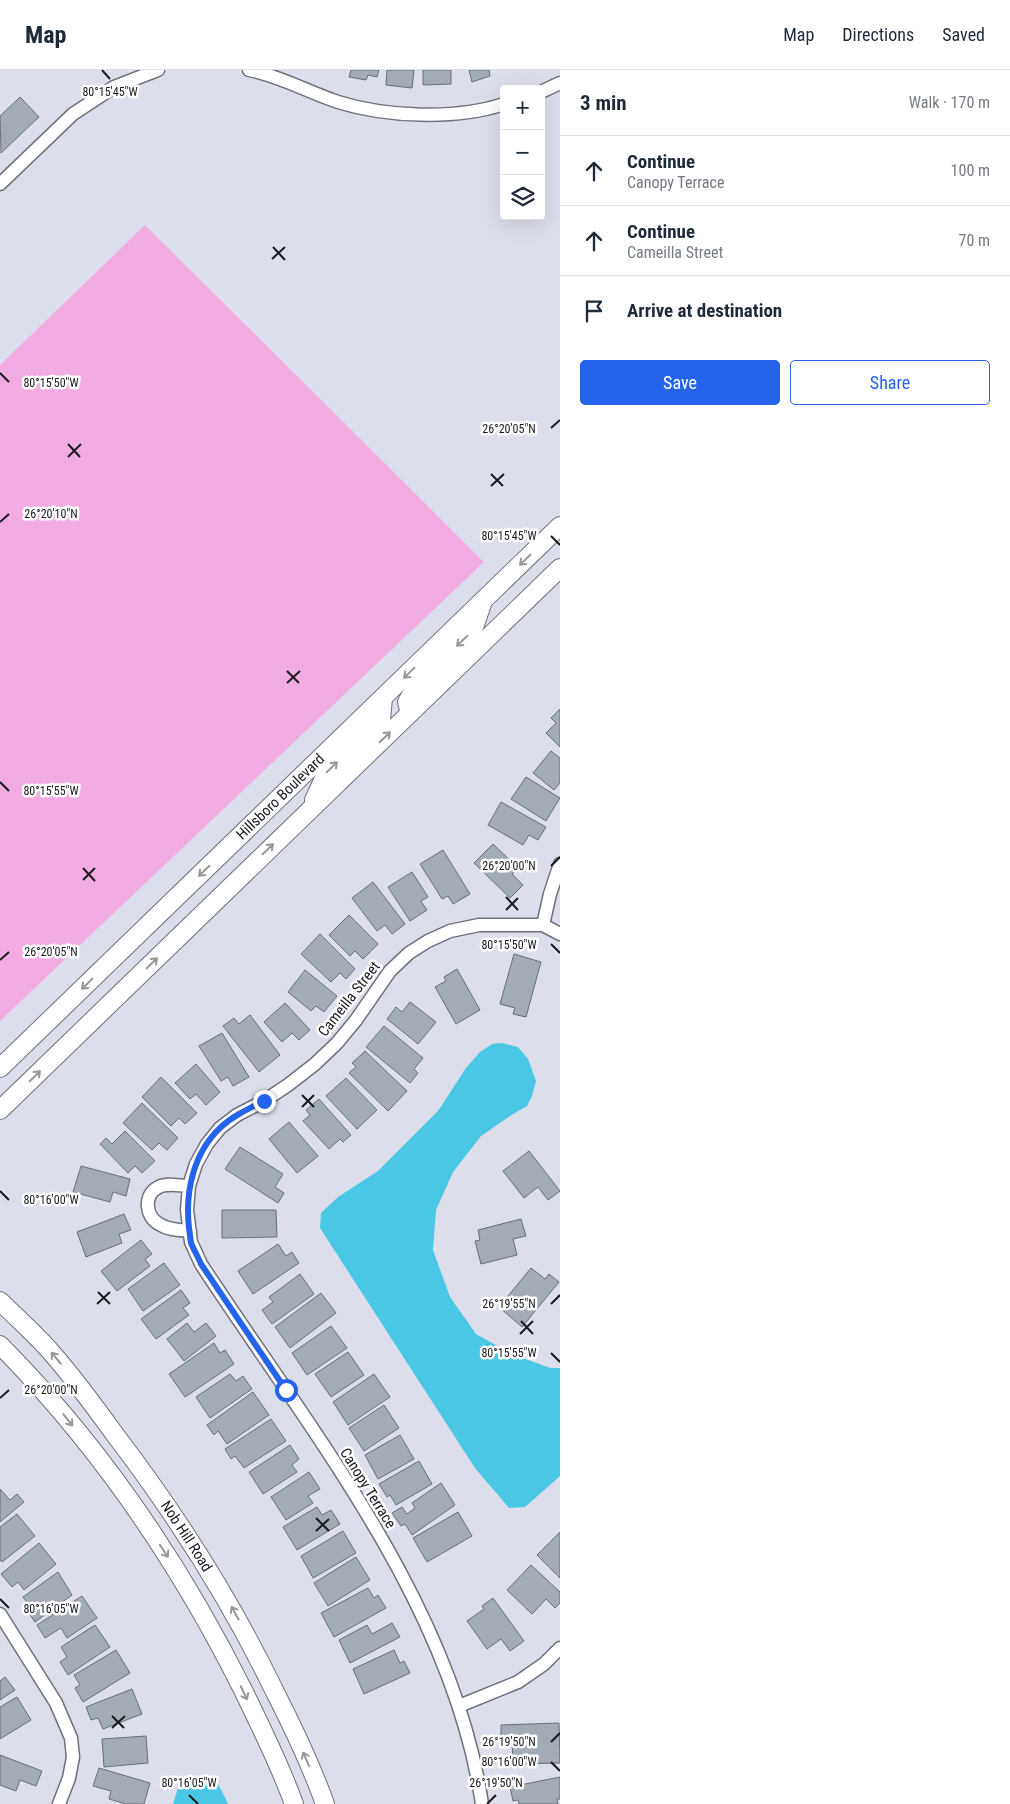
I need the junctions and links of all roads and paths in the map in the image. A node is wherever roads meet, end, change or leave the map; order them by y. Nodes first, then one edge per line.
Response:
1 (158, 70) edge
2 (249, 70) edge
3 (560, 83) edge
4 (545, 90) edge
5 (500, 105) edge
6 (0, 184) edge
7 (560, 526) edge
8 (560, 568) edge
9 (484, 599) junction
10 (383, 698) junction
11 (410, 714) junction
12 (309, 810) junction
13 (560, 864) edge
14 (543, 925) junction
15 (560, 934) edge
16 (0, 1068) edge
17 (0, 1110) edge
18 (189, 1186) junction
19 (187, 1210) joint
20 (190, 1231) junction
21 (0, 1301) edge
22 (0, 1345) edge
23 (0, 1614) edge
24 (560, 1648) edge
25 (459, 1706) junction
26 (59, 1804) edge
27 (294, 1804) edge
28 (325, 1804) edge
29 (482, 1804) edge

1 - 6 street
2 - 5 street
3 - 4 street
7 -> 9 street, Hillsboro Boulevard
8 - 11 street, Hillsboro Boulevard
9 -> 10 street, Hillsboro Boulevard
9 -> 11 street
12 -> 10 street
10 -> 16 street, Hillsboro Boulevard
12 -> 11 street, Hillsboro Boulevard
17 -> 12 street, Hillsboro Boulevard
13 - 14 street
14 - 15 street
14 - 18 street, Cameilla Street
18 - 19 street, Cameilla Street
18 - 20 street
19 - 20 street, Canopy Terrace
20 - 25 street, Canopy Terrace
28 -> 21 street, Nob Hill Road
22 -> 27 street, Nob Hill Road
23 - 26 street
24 - 25 street
25 - 29 street, Canopy Terrace

